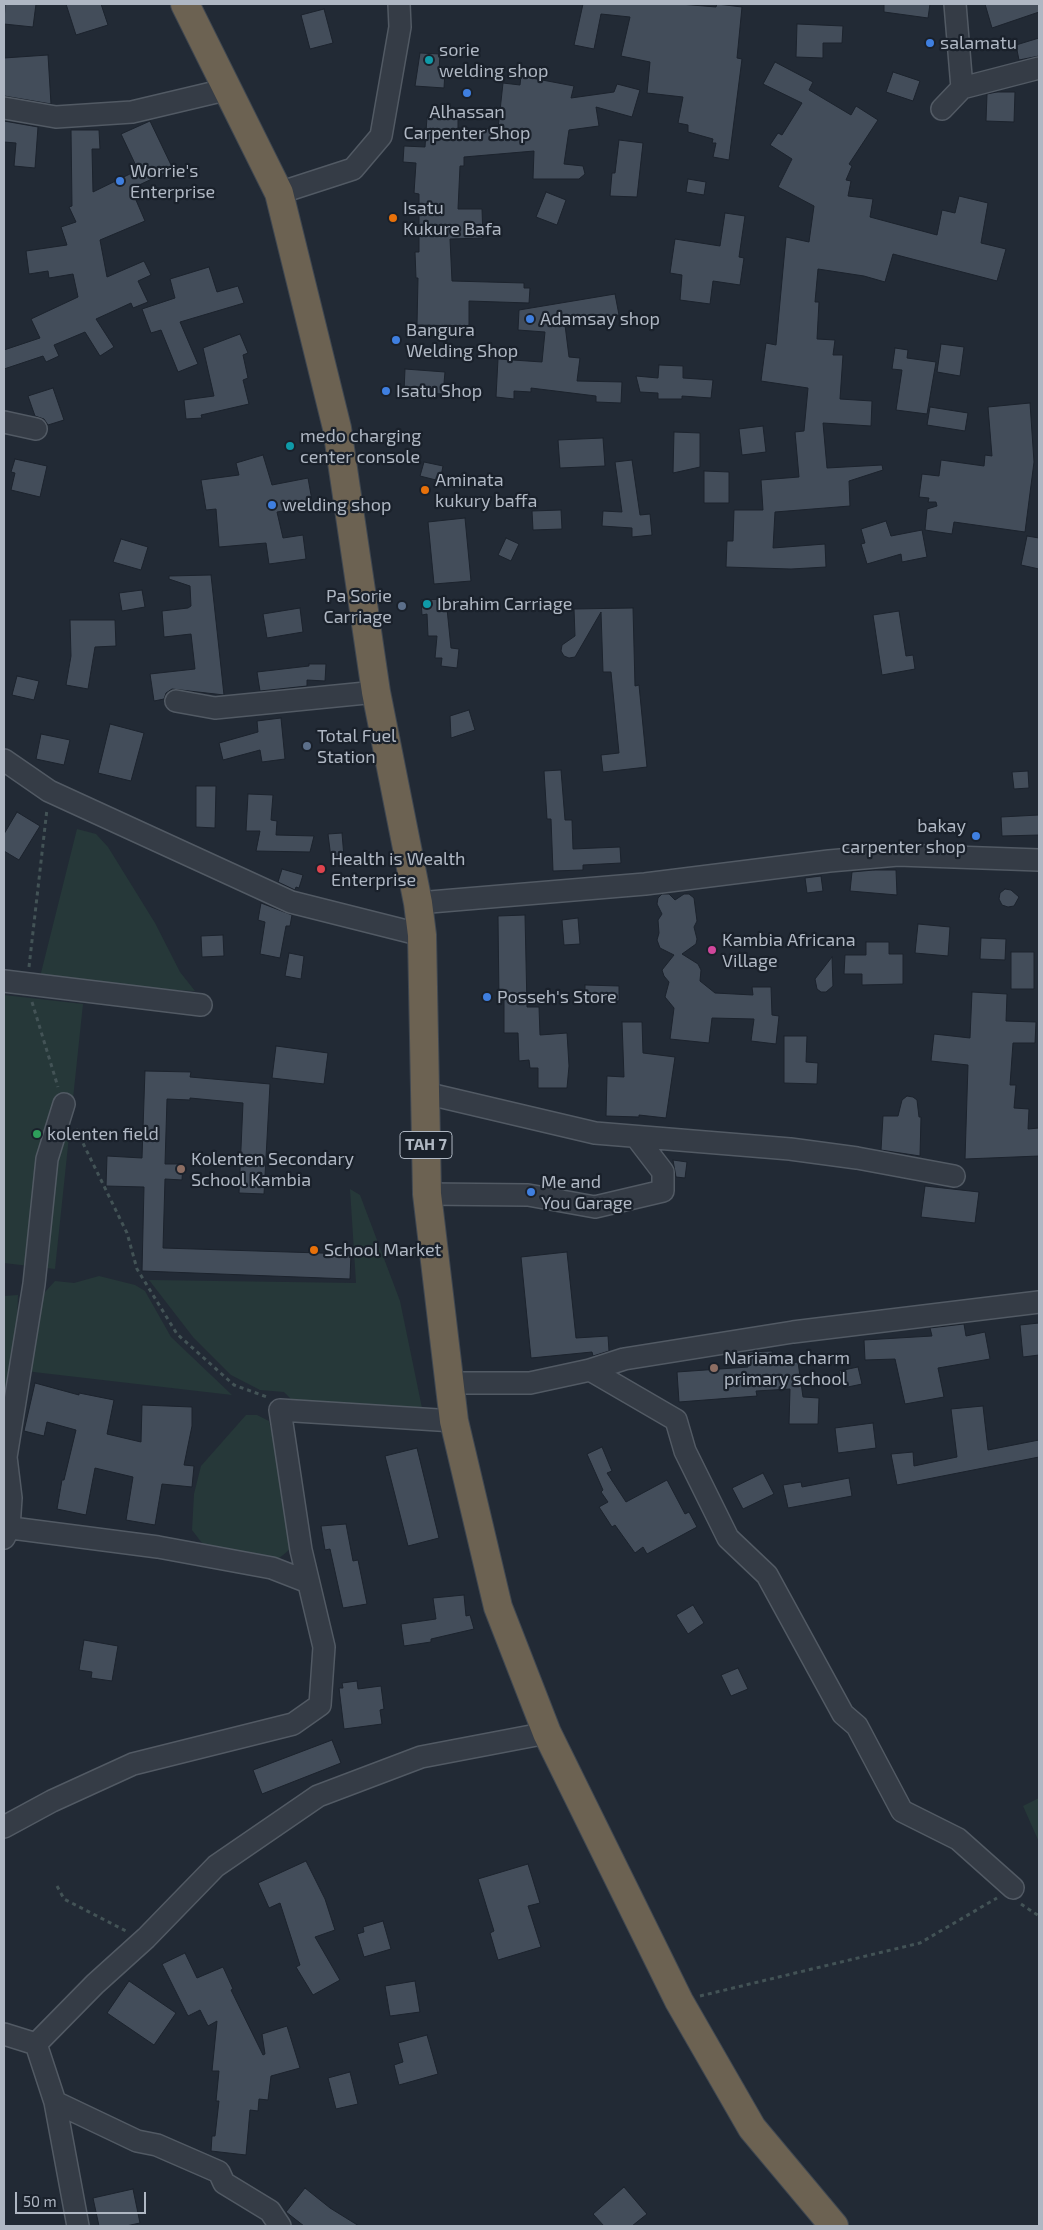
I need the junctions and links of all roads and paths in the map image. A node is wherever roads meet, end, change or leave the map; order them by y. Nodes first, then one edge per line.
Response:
1 (185, 4) edge
2 (399, 4) edge
3 (955, 4) edge
4 (1039, 68) edge
5 (962, 88) junction
6 (229, 89) junction
7 (4, 108) edge
8 (942, 109) dead end
9 (278, 193) junction
10 (4, 422) edge
11 (36, 429) dead end
12 (376, 692) junction
13 (176, 701) dead end
14 (4, 760) edge
15 (49, 791) junction
16 (1039, 860) edge
17 (418, 903) junction
18 (422, 934) junction
19 (4, 981) edge
20 (27, 986) junction
21 (201, 1005) dead end
22 (425, 1093) junction
23 (64, 1104) junction
24 (637, 1138) junction
25 (954, 1176) dead end
26 (428, 1194) junction
27 (1039, 1302) edge
28 (590, 1370) junction
29 (451, 1383) junction
30 (280, 1410) junction
31 (454, 1421) junction
32 (5, 1531) edge
33 (308, 1582) junction
34 (547, 1734) junction
35 (4, 1827) edge
36 (57, 1886) dead end
37 (1013, 1888) junction
38 (1039, 1916) edge
39 (146, 1938) junction
40 (679, 2001) junction
41 (4, 2034) edge
42 (36, 2044) junction
43 (55, 2102) junction
44 (78, 2226) edge
45 (280, 2226) edge
46 (834, 2226) edge

1 - 6 highway, TAH 7
2 - 9 street
3 - 5 street
4 - 5 street
5 - 8 street
6 - 7 street
6 - 9 highway, TAH 7
9 - 12 highway, TAH 7
10 - 11 street
12 - 13 street
12 - 17 highway, TAH 7
14 - 15 street
15 - 18 street
15 - 20 path
16 - 17 street
17 - 18 highway, TAH 7
18 - 22 highway, TAH 7
19 - 20 street
20 - 21 street
20 - 23 path
22 - 24 street
22 - 26 highway, TAH 7
23 - 30 path
23 - 32 street
24 - 25 street
24 - 26 street
26 - 29 highway, TAH 7
27 - 28 street
28 - 29 street
28 - 37 street
29 - 31 highway, TAH 7
30 - 31 street
30 - 33 street
31 - 34 highway, TAH 7
32 - 33 street
33 - 35 street
34 - 39 street
34 - 40 highway, TAH 7
36 - 39 path
37 - 38 path
37 - 40 path
39 - 42 street
40 - 46 highway, TAH 7
41 - 42 street
42 - 43 street
43 - 44 street
43 - 45 street

